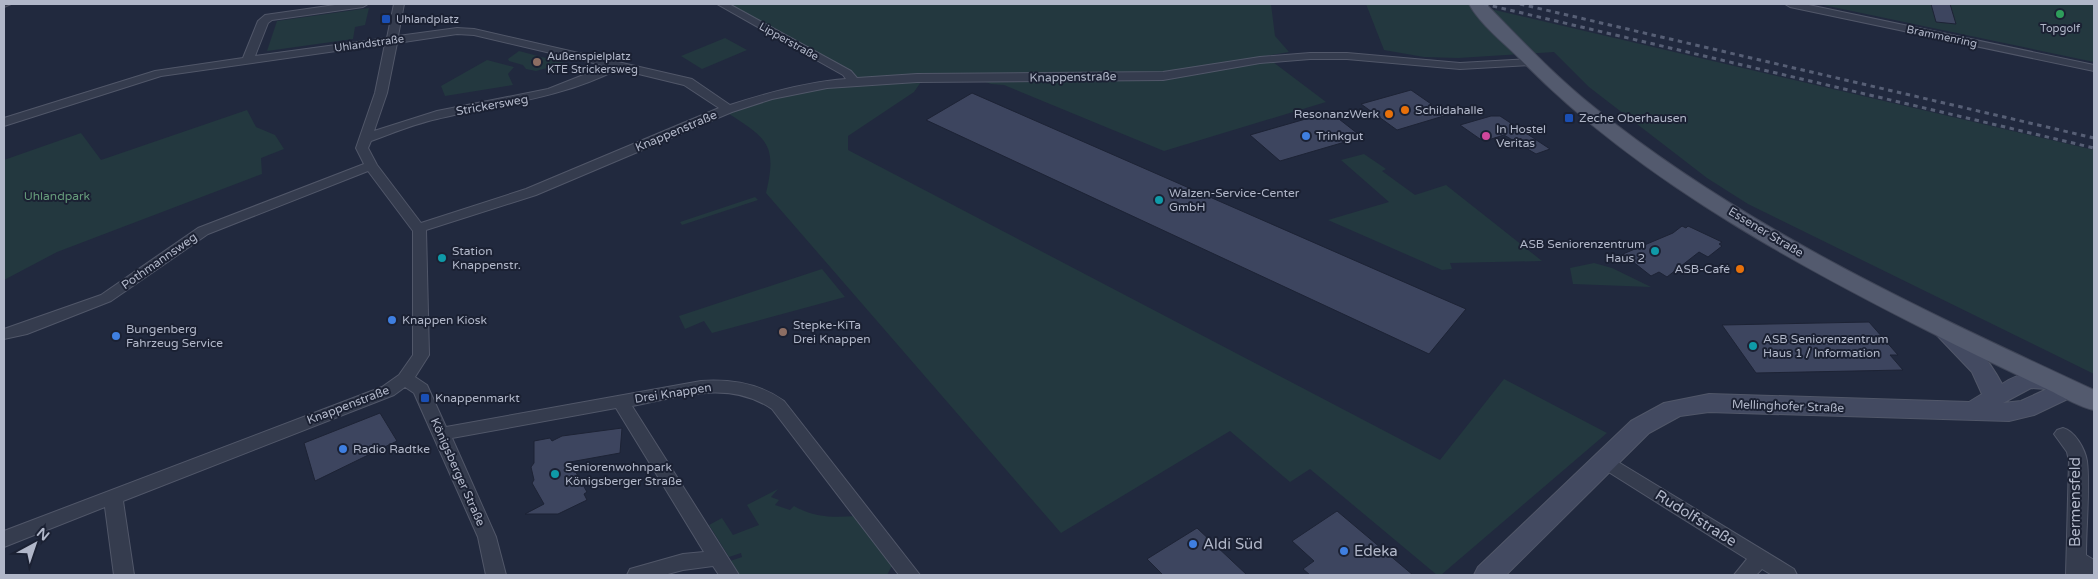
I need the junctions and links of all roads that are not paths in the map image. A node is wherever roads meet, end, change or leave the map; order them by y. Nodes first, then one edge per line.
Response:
1 (364, 4) edge
2 (399, 4) edge
3 (722, 4) edge
4 (1477, 4) edge
5 (1790, 4) edge
6 (392, 40) junction
7 (248, 60) junction
8 (1531, 62) junction
9 (617, 65) junction
10 (2094, 68) edge
11 (853, 81) junction
12 (728, 109) junction
13 (4, 122) edge
14 (364, 139) junction
15 (371, 166) junction
16 (418, 228) junction
17 (1937, 325) junction
18 (4, 334) edge
19 (405, 379) junction
20 (2068, 389) junction
21 (1995, 398) junction
22 (620, 401) junction
23 (2094, 401) edge
24 (1973, 411) junction
25 (441, 434) junction
26 (2063, 434) dead end
27 (1605, 461) junction
28 (113, 496) junction
29 (4, 539) edge
30 (718, 558) junction
31 (1760, 558) junction
32 (2075, 567) edge
33 (2094, 570) edge
34 (124, 575) edge
35 (496, 575) edge
36 (637, 575) edge
37 (728, 575) edge
38 (910, 575) edge
39 (1488, 575) edge
40 (1744, 575) edge
41 (1787, 575) edge

1 - 7 street
2 - 6 street
3 - 11 street, Lipperstraße
4 - 8 main road, Essener Straße
5 - 10 street, Brammenring
6 - 7 street, Uhlandstraße
6 - 9 street, Uhlandstraße
6 - 14 street
7 - 13 street, Uhlandstraße
8 - 11 street, Knappenstraße
8 - 17 main road, Essener Straße
9 - 12 street, Uhlandstraße
9 - 14 street, Strickersweg
11 - 12 street, Knappenstraße
12 - 16 street, Knappenstraße
14 - 15 street
15 - 16 street
15 - 18 street, Pothmannsweg
16 - 19 street, Knappenstraße
17 - 20 main road, Essener Straße
17 - 21 main road
19 - 25 street, Königsberger Straße
19 - 28 street, Knappenstraße
20 - 21 main road
20 - 23 main road, Essener Straße
20 - 24 main road, Mellinghofer Straße
21 - 24 main road
22 - 25 street, Drei Knappen
22 - 30 street
22 - 38 street, Drei Knappen
24 - 27 main road, Mellinghofer Straße
25 - 35 street, Königsberger Straße
26 - 32 street, Bermensfeld
27 - 31 street, Rudolfstraße
27 - 39 main road, Mellinghofer Straße
28 - 29 street, Knappenstraße
28 - 34 street
30 - 36 street
30 - 37 street
31 - 40 street
31 - 41 street, Rudolfstraße
32 - 33 street

